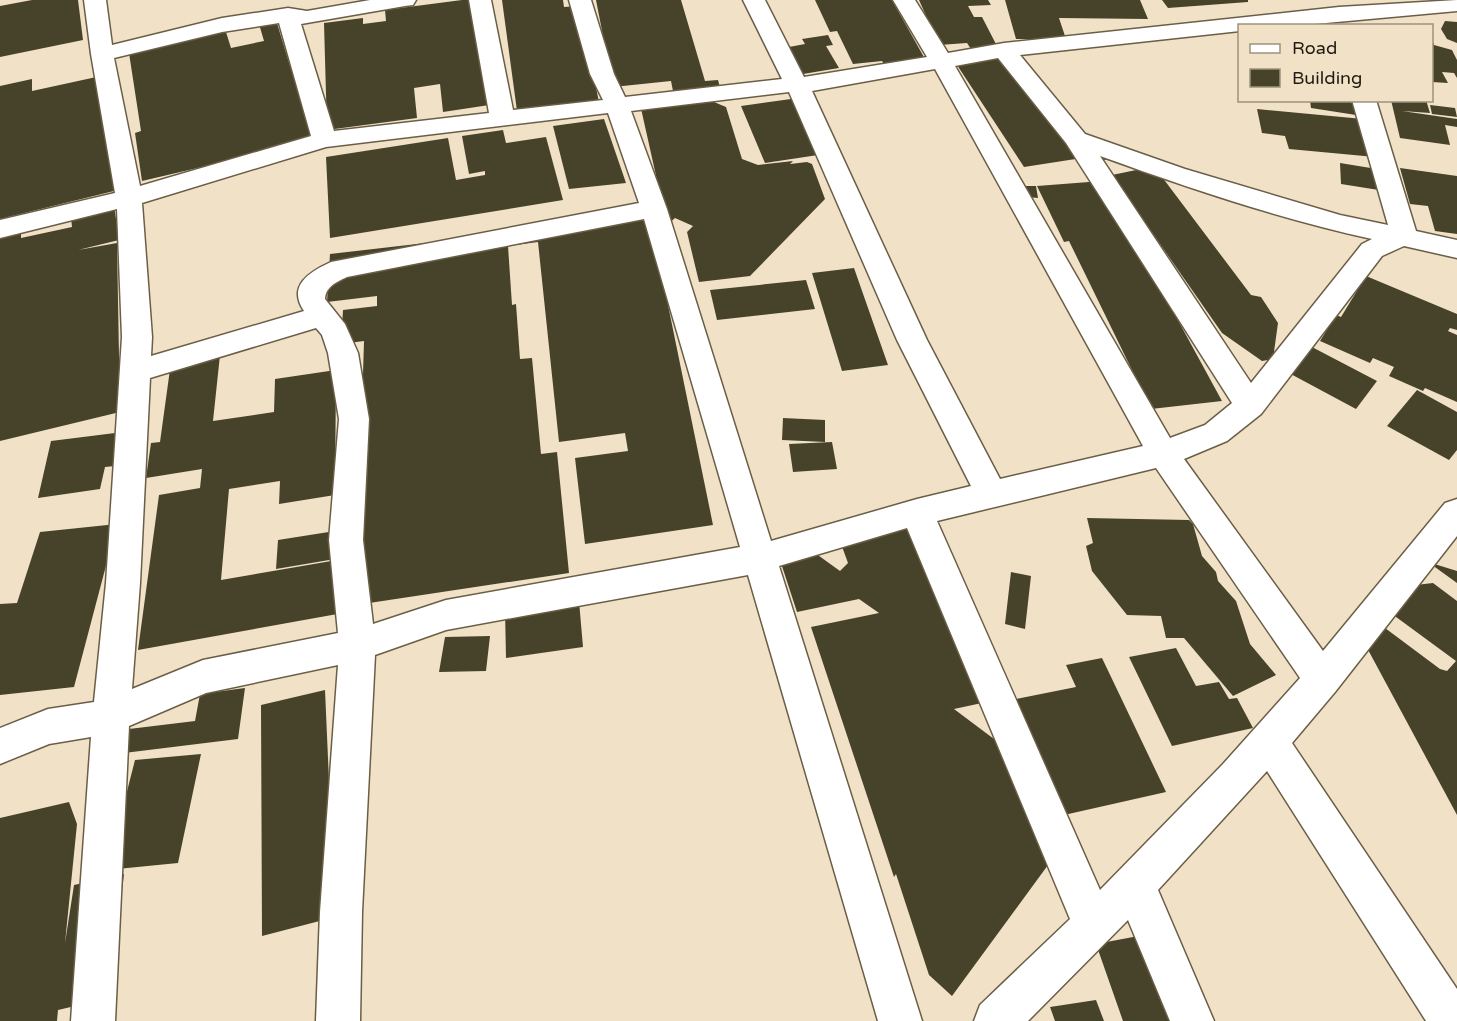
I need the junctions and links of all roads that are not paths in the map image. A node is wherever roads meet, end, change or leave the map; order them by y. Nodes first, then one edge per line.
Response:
1 (95, 0) edge
2 (405, 0) edge
3 (480, 0) edge
4 (580, 0) edge
5 (754, 0) edge
6 (904, 0) edge
7 (1457, 5) edge
8 (292, 7) edge
9 (1341, 20) edge
10 (1296, 24) edge
11 (1238, 29) edge
12 (101, 46) junction
13 (1004, 50) junction
14 (942, 62) junction
15 (796, 84) junction
16 (1365, 102) edge
17 (617, 104) junction
18 (502, 118) junction
19 (1076, 139) junction
20 (324, 140) junction
21 (129, 198) junction
22 (654, 209) junction
23 (0, 229) edge
24 (1404, 236) junction
25 (1457, 249) edge
26 (322, 316) junction
27 (135, 371) junction
28 (1250, 406) junction
29 (1163, 454) junction
30 (992, 496) junction
31 (917, 512) junction
32 (1457, 512) edge
33 (760, 558) junction
34 (357, 645) junction
35 (1322, 680) junction
36 (111, 716) junction
37 (1269, 741) junction
38 (0, 746) edge
39 (1135, 886) junction
40 (1094, 926) junction
41 (93, 1021) edge
42 (338, 1021) edge
43 (900, 1021) edge
44 (996, 1021) edge
45 (1192, 1021) edge
46 (1452, 1021) edge

1 - 12 street
2 - 8 street
3 - 18 street
4 - 17 street
5 - 15 street
6 - 14 street
7 - 9 street
8 - 12 street
8 - 20 street
9 - 10 street
11 - 13 street
12 - 21 street
13 - 14 street
13 - 19 street
14 - 15 street
14 - 29 street
15 - 17 street
15 - 30 street
16 - 24 street
17 - 18 street
17 - 22 street
18 - 20 street
19 - 24 street
19 - 28 street
20 - 21 street
21 - 23 street
21 - 27 street
22 - 26 street
22 - 33 street
24 - 25 street
24 - 28 street
26 - 27 street
26 - 34 street
27 - 36 street
28 - 29 street
29 - 30 street
29 - 35 street
30 - 31 street
31 - 33 street
31 - 40 street
32 - 35 street
33 - 34 street
33 - 43 street
34 - 36 street
34 - 42 street
35 - 37 street
36 - 38 street
36 - 41 street
37 - 39 street
37 - 46 street
39 - 40 street
39 - 45 street
40 - 44 street

